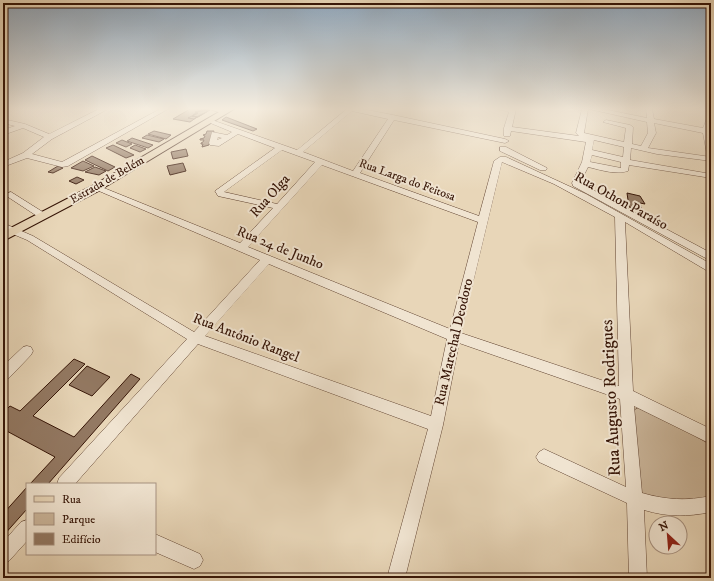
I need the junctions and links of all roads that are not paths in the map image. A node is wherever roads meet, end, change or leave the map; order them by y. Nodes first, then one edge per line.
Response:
1 (116, 136) edge
2 (184, 136) edge
3 (251, 136) edge
4 (318, 136) edge
5 (380, 136) edge
6 (459, 136) edge
7 (506, 136) edge
8 (568, 136) edge
9 (585, 136) edge
10 (594, 136) edge
11 (614, 136) edge
12 (627, 136) edge
13 (650, 136) edge
14 (709, 136) edge
15 (49, 137) edge
16 (590, 139) junction
17 (627, 144) junction
18 (280, 147) junction
19 (504, 149) junction
20 (643, 149) junction
21 (710, 150) edge
22 (589, 152) junction
23 (657, 152) junction
24 (298, 153) junction
25 (26, 154) junction
26 (711, 159) edge
27 (516, 160) junction
28 (320, 162) junction
29 (586, 164) junction
30 (624, 164) junction
31 (3, 165) edge
32 (663, 168) junction
33 (355, 174) junction
34 (711, 176) edge
35 (576, 183) junction
36 (96, 188) junction
37 (11, 195) dead end
38 (280, 208) junction
39 (43, 216) junction
40 (620, 216) junction
41 (482, 221) junction
42 (3, 226) edge
43 (15, 231) junction
44 (3, 237) edge
45 (241, 248) junction
46 (711, 257) edge
47 (267, 259) junction
48 (711, 269) edge
49 (454, 336) junction
50 (195, 338) junction
51 (27, 351) dead end
52 (3, 375) edge
53 (626, 395) junction
54 (436, 425) junction
55 (711, 437) edge
56 (544, 457) dead end
57 (66, 483) edge
58 (635, 499) junction
59 (711, 504) edge
60 (26, 529) edge
61 (156, 543) edge
62 (3, 555) edge
63 (194, 560) dead end
64 (396, 578) edge
65 (638, 578) edge

1 - 25 street
2 - 36 main road, Estrada de Belém
3 - 18 street, Rua Larga do Feitosa
4 - 24 street
5 - 33 street
6 - 19 street, Rua Othon Paraíso
7 - 19 street, Rua Marechal Deodoro
8 - 16 street
9 - 16 street
10 - 16 street
11 - 17 street
12 - 17 street
13 - 20 street
14 - 21 street
15 - 25 street
16 - 22 street
17 - 20 street
17 - 30 street
18 - 24 street, Rua Larga do Feitosa
18 - 38 street
19 - 27 street, Rua Othon Paraíso
19 - 41 street, Rua Marechal Deodoro
20 - 23 street
22 - 29 street
22 - 30 street
23 - 26 street
23 - 32 street
24 - 28 street, Rua Larga do Feitosa
25 - 31 street
27 - 35 street, Rua Othon Paraíso
27 - 40 street, Rua Othon Paraíso
28 - 33 street, Rua Larga do Feitosa
28 - 38 street, Rua Olga
29 - 30 street
29 - 35 street
30 - 32 street
32 - 34 street
33 - 41 street, Rua Larga do Feitosa
35 - 46 street, Rua Othon Paraíso
36 - 39 main road, Estrada de Belém
36 - 45 street, Rua 24 de Junho
37 - 39 street
38 - 45 street, Rua Olga
39 - 43 main road, Estrada de Belém
40 - 48 street, Rua Othon Paraíso
40 - 53 street, Rua Augusto Rodrigues
41 - 49 street, Rua Marechal Deodoro
42 - 43 street, Rua Antônio Rangel
43 - 44 main road, Estrada de Belém
43 - 50 street, Rua Antônio Rangel
45 - 47 street, Rua 24 de Junho
47 - 49 street, Rua 24 de Junho
47 - 50 street
49 - 53 street, Rua 24 de Junho
49 - 54 street, Rua Marechal Deodoro
50 - 54 street, Rua Antônio Rangel
50 - 57 street
51 - 52 street
53 - 55 street, Rua 24 de Junho
53 - 58 street, Rua Augusto Rodrigues
54 - 64 street, Rua Marechal Deodoro
56 - 58 street
58 - 59 street
58 - 65 street, Rua Augusto Rodrigues
60 - 62 street
61 - 63 street

